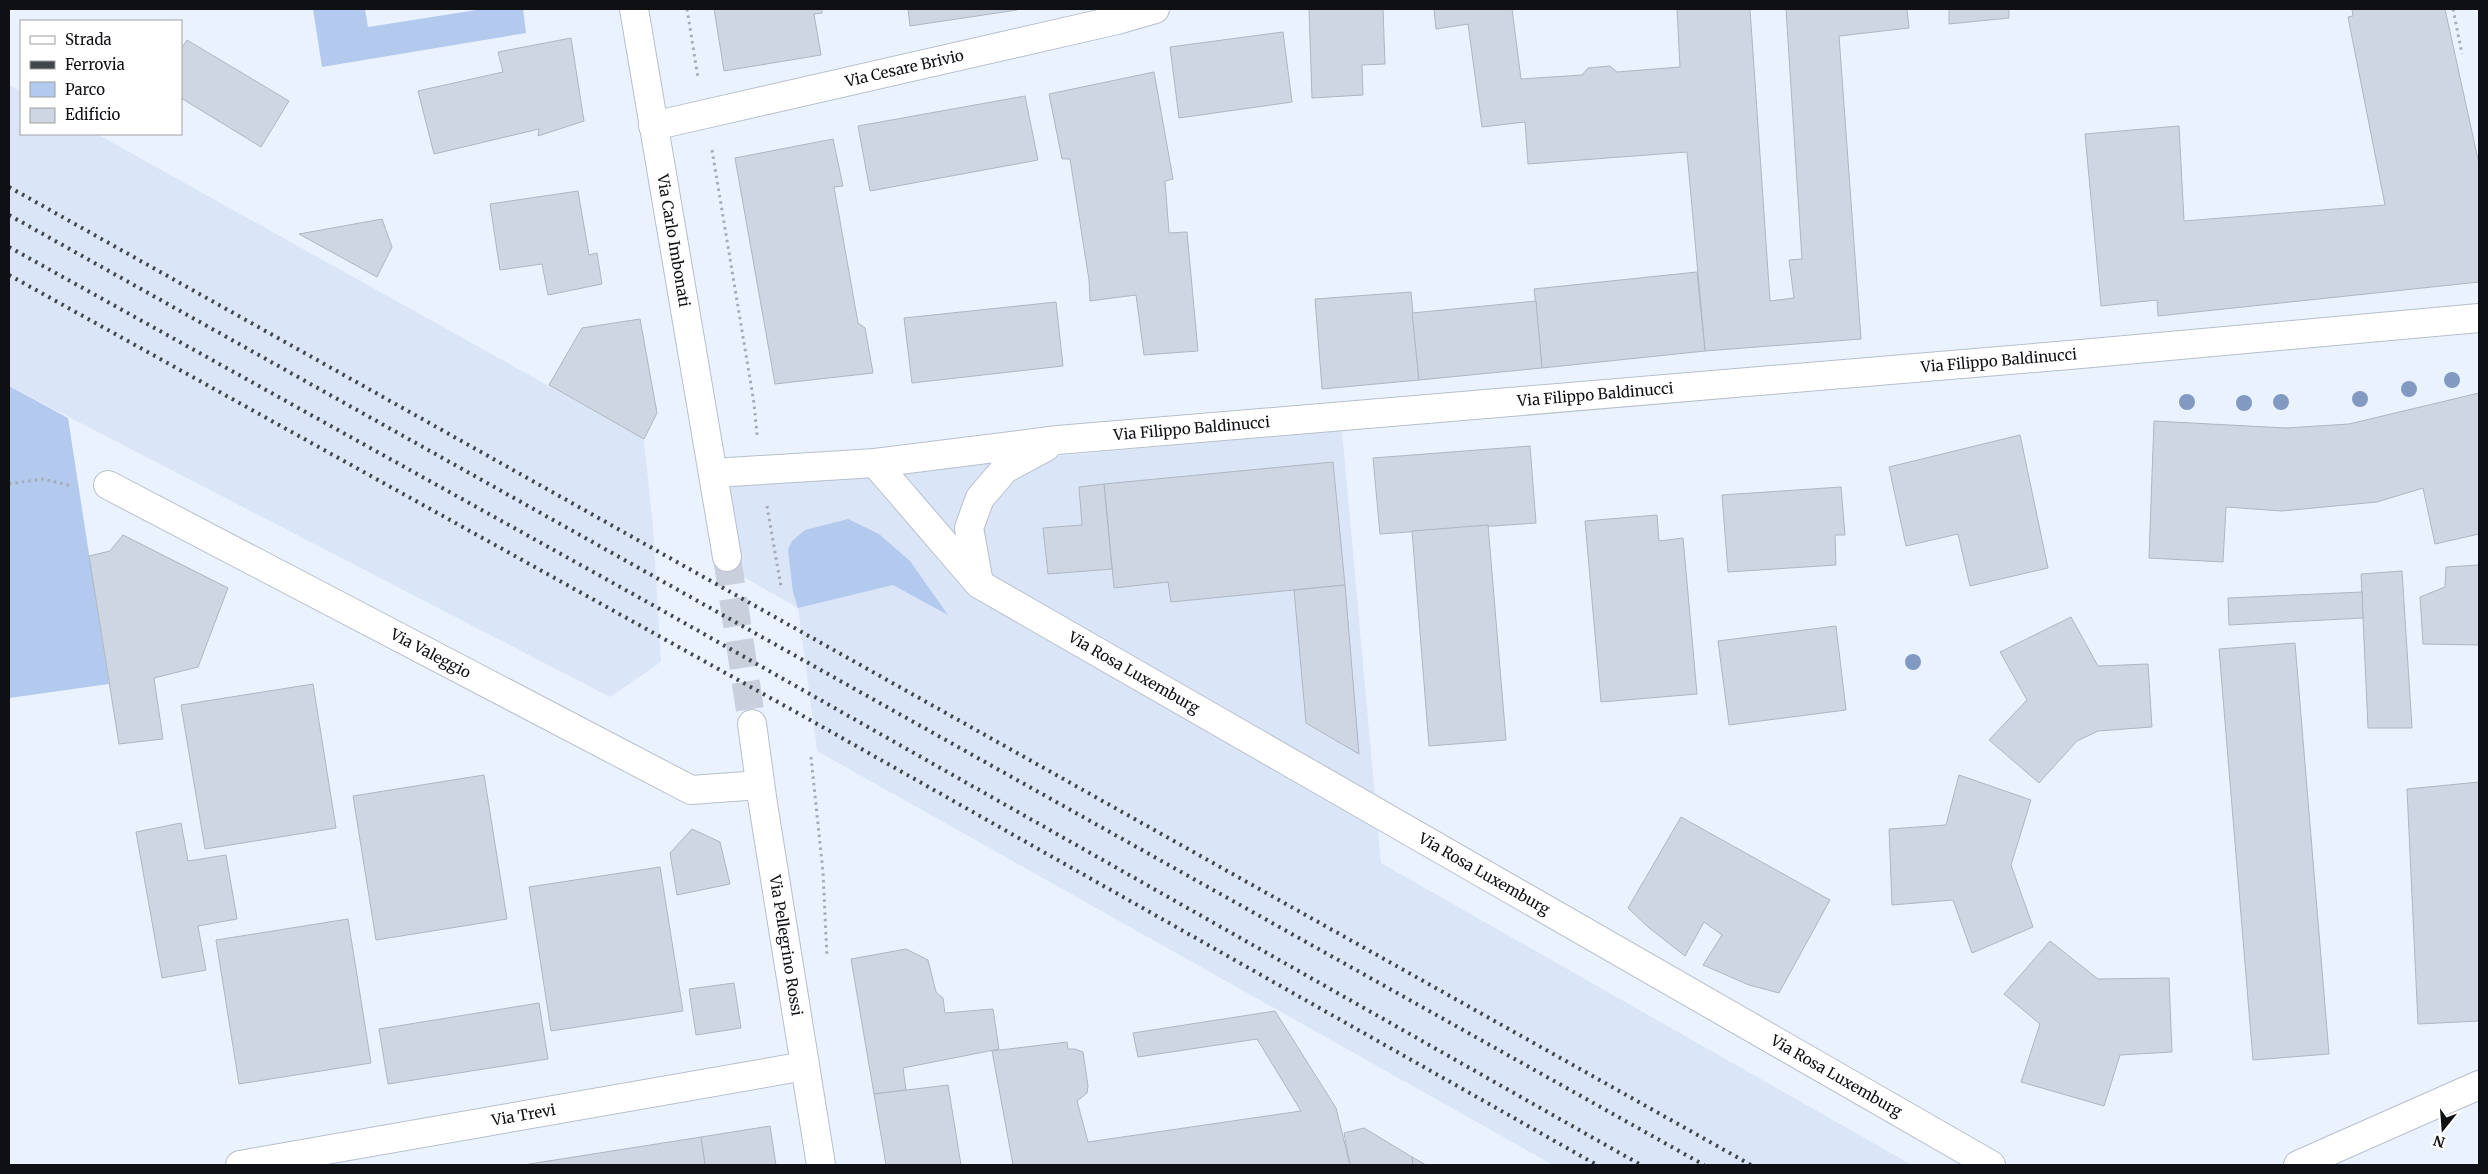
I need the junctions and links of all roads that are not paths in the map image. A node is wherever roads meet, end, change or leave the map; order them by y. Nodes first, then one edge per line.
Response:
1 (634, 9) edge
2 (1155, 9) edge
3 (653, 126) junction
4 (2479, 318) edge
5 (1058, 440) junction
6 (875, 463) junction
7 (712, 474) junction
8 (108, 485) road end
9 (727, 557) tunnel mouth
10 (979, 584) junction
11 (752, 724) tunnel mouth
12 (760, 785) junction
13 (805, 1066) junction
14 (2479, 1085) edge
15 (240, 1165) edge
16 (822, 1165) edge
17 (1991, 1165) edge
18 (2298, 1165) edge

1 - 3 street, Via Carlo Imbonati
2 - 3 street, Via Cesare Brivio
3 - 7 street, Via Carlo Imbonati
4 - 5 street, Via Filippo Baldinucci
5 - 6 street, Via Filippo Baldinucci
5 - 10 street
6 - 7 street, Via Filippo Baldinucci
6 - 10 street, Via Rosa Luxemburg
7 - 9 street
8 - 12 street, Via Valeggio
10 - 17 street, Via Rosa Luxemburg
11 - 12 street, Via Pellegrino Rossi
12 - 13 street, Via Pellegrino Rossi
13 - 15 street, Via Trevi
13 - 16 street, Via Pellegrino Rossi
14 - 18 street

